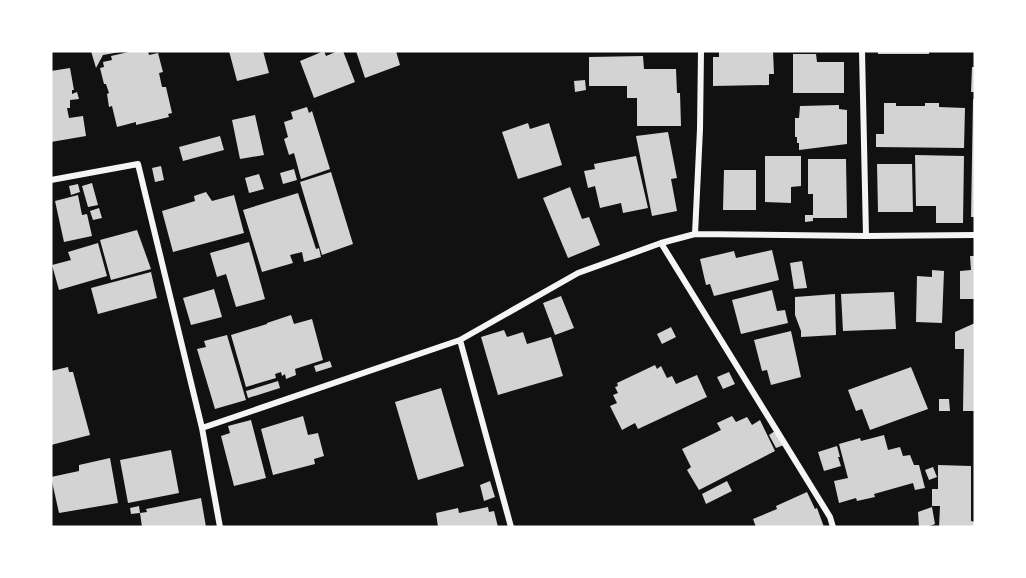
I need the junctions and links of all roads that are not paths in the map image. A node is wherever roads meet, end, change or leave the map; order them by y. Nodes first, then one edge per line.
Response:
1 (701, 51) edge
2 (862, 51) edge
3 (51, 180) edge
4 (695, 234) junction
5 (975, 235) edge
6 (866, 236) junction
7 (662, 243) junction
8 (460, 340) junction
9 (202, 428) junction
10 (220, 527) edge
11 (511, 527) edge
12 (834, 527) edge

1 - 4 street
2 - 6 street
3 - 9 street
4 - 6 street
4 - 7 street
5 - 6 street
7 - 8 street
7 - 12 street
8 - 9 street
8 - 11 street
9 - 10 street

